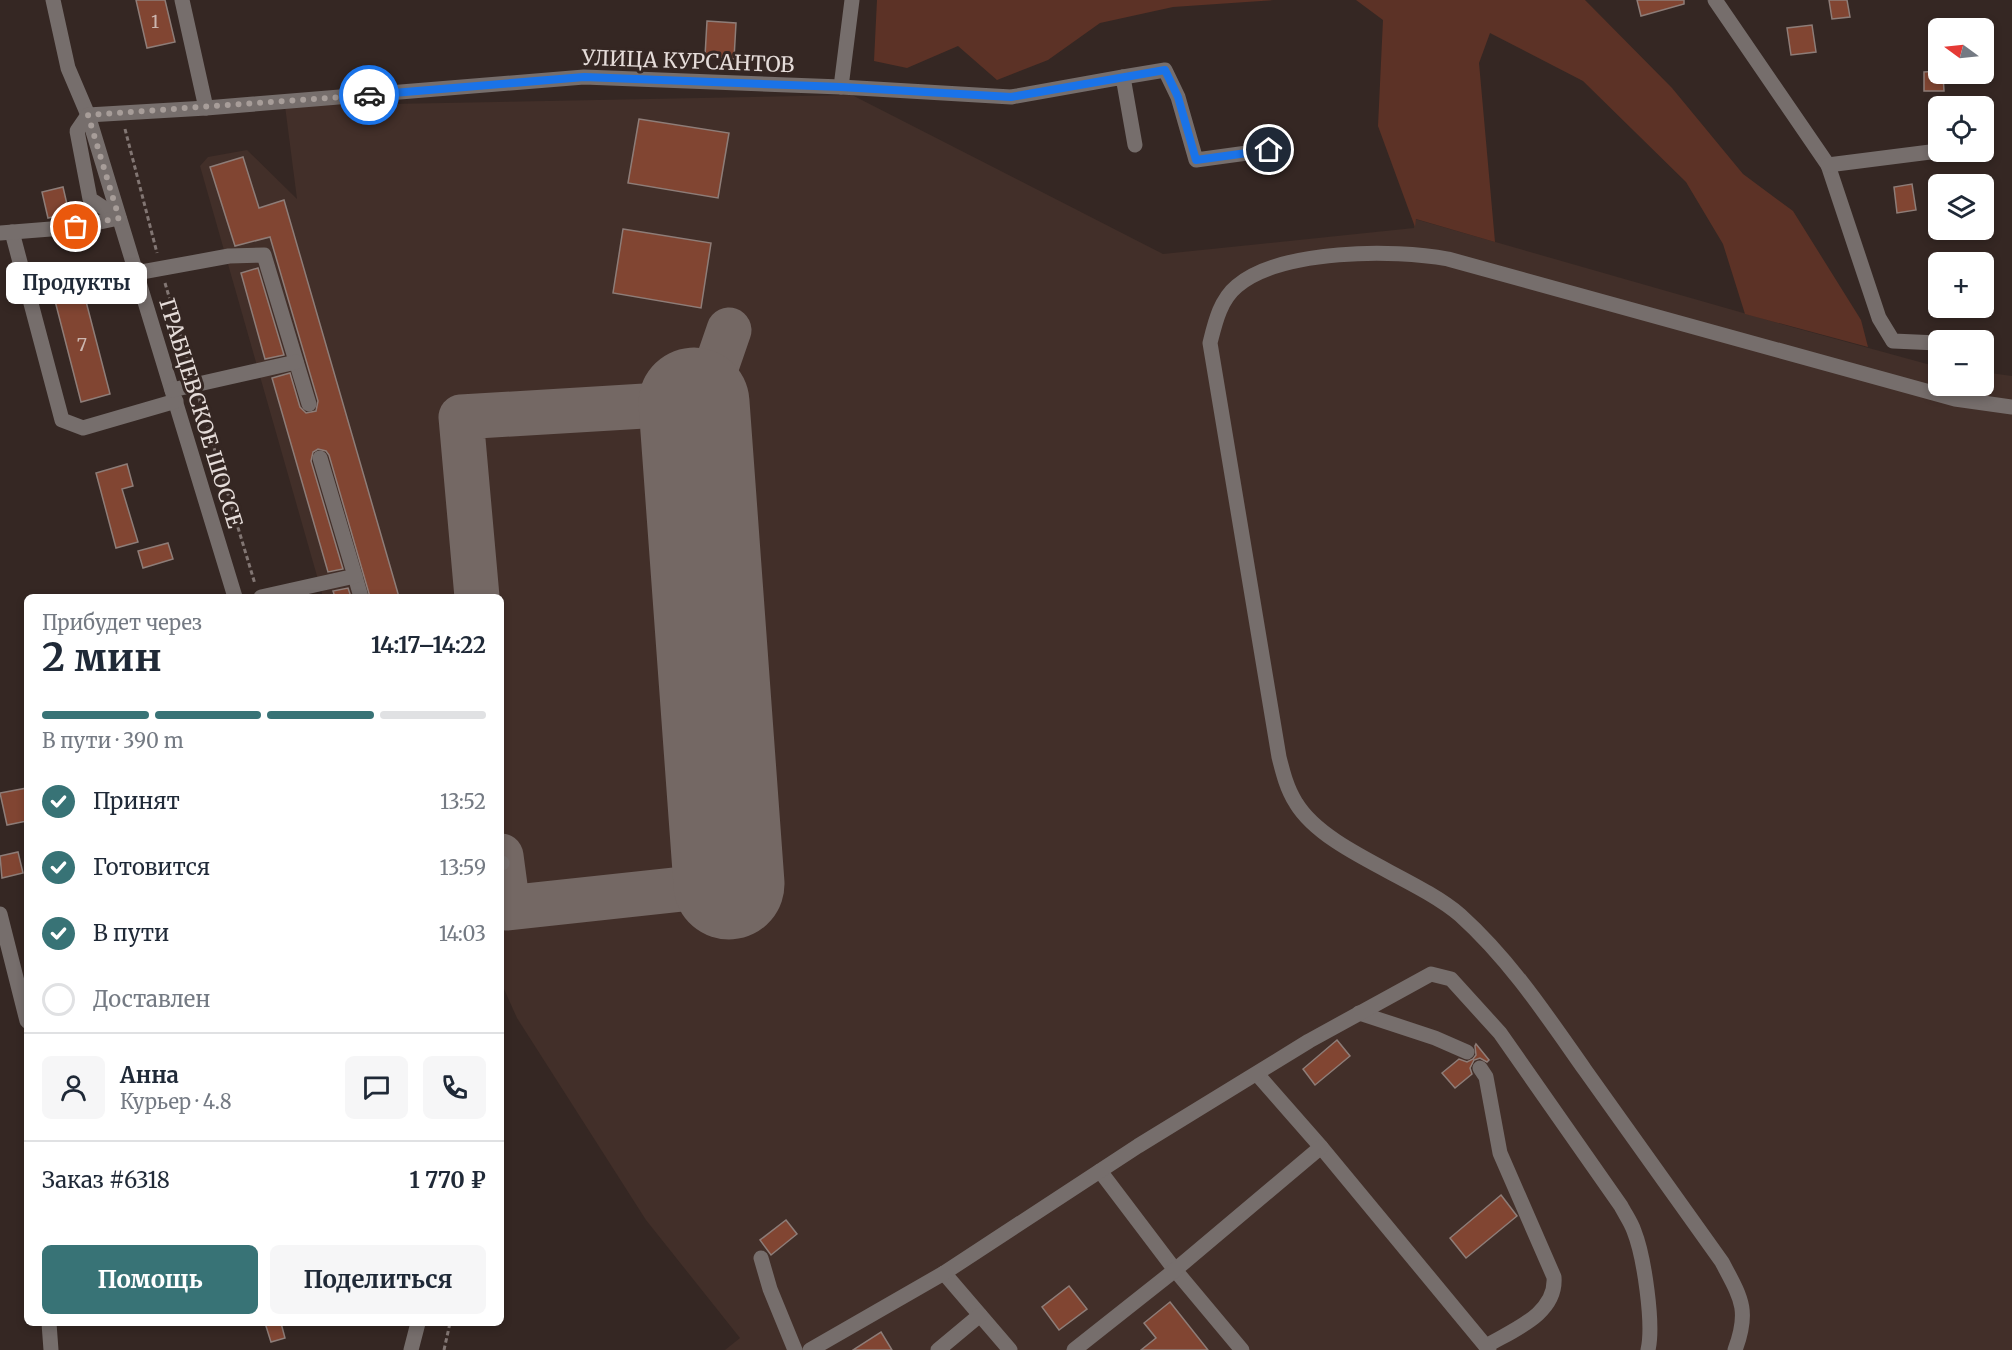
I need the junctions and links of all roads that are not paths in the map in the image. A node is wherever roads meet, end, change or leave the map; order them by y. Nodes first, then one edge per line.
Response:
1 (53, 0) edge
2 (183, 0) edge
3 (852, 0) edge
4 (1715, 0) edge
5 (1123, 77) junction
6 (841, 87) junction
7 (206, 108) junction
8 (88, 115) junction
9 (1135, 145) dead end
10 (1269, 150) dead end
11 (1928, 152) edge
12 (1828, 165) junction
13 (119, 218) junction
14 (6, 233) edge
15 (136, 273) junction
16 (1928, 343) edge
17 (296, 362) junction
18 (174, 396) junction
19 (309, 404) dead end
20 (2012, 407) edge
21 (320, 458) dead end
22 (355, 576) junction
23 (258, 591) edge
24 (235, 594) edge
25 (360, 594) edge
26 (0, 914) edge
27 (24, 1009) edge
28 (1359, 1013) junction
29 (1467, 1052) dead end
30 (1480, 1068) dead end
31 (1257, 1074) junction
32 (1321, 1147) junction
33 (1100, 1171) junction
34 (760, 1258) dead end
35 (1175, 1270) junction
36 (944, 1273) junction
37 (980, 1315) junction
38 (49, 1326) edge
39 (417, 1326) edge
40 (1487, 1348) edge
41 (51, 1350) edge
42 (411, 1350) edge
43 (795, 1350) edge
44 (810, 1350) edge
45 (938, 1350) edge
46 (1010, 1350) edge
47 (1074, 1350) edge
48 (1242, 1350) edge
49 (1648, 1350) edge
50 (1735, 1350) edge

1 - 8 street, ГРАБЦЕВСКОЕ ШОССЕ
2 - 7 street
3 - 6 street
4 - 12 street
5 - 6 street, УЛИЦА КУРСАНТОВ
5 - 9 street
5 - 10 street, УЛИЦА КУРСАНТОВ
6 - 7 street, УЛИЦА КУРСАНТОВ
7 - 8 street, УЛИЦА КУРСАНТОВ
8 - 13 street, ГРАБЦЕВСКОЕ ШОССЕ
8 - 13 street
11 - 12 street
12 - 16 street
13 - 14 street
13 - 15 street, ГРАБЦЕВСКОЕ ШОССЕ
14 - 18 street
15 - 17 street
15 - 18 street, ГРАБЦЕВСКОЕ ШОССЕ
17 - 18 street
17 - 19 street
18 - 24 street, ГРАБЦЕВСКОЕ ШОССЕ
20 - 50 street
21 - 22 street
22 - 23 street
22 - 25 street
26 - 27 street
28 - 29 street
28 - 31 street
28 - 49 street
30 - 40 street
31 - 32 street
31 - 33 street
32 - 35 street
32 - 40 street
33 - 35 street
33 - 36 street
34 - 43 street
35 - 47 street
35 - 48 street
36 - 37 street
36 - 44 street
37 - 45 street
37 - 46 street
38 - 41 street
39 - 42 street

